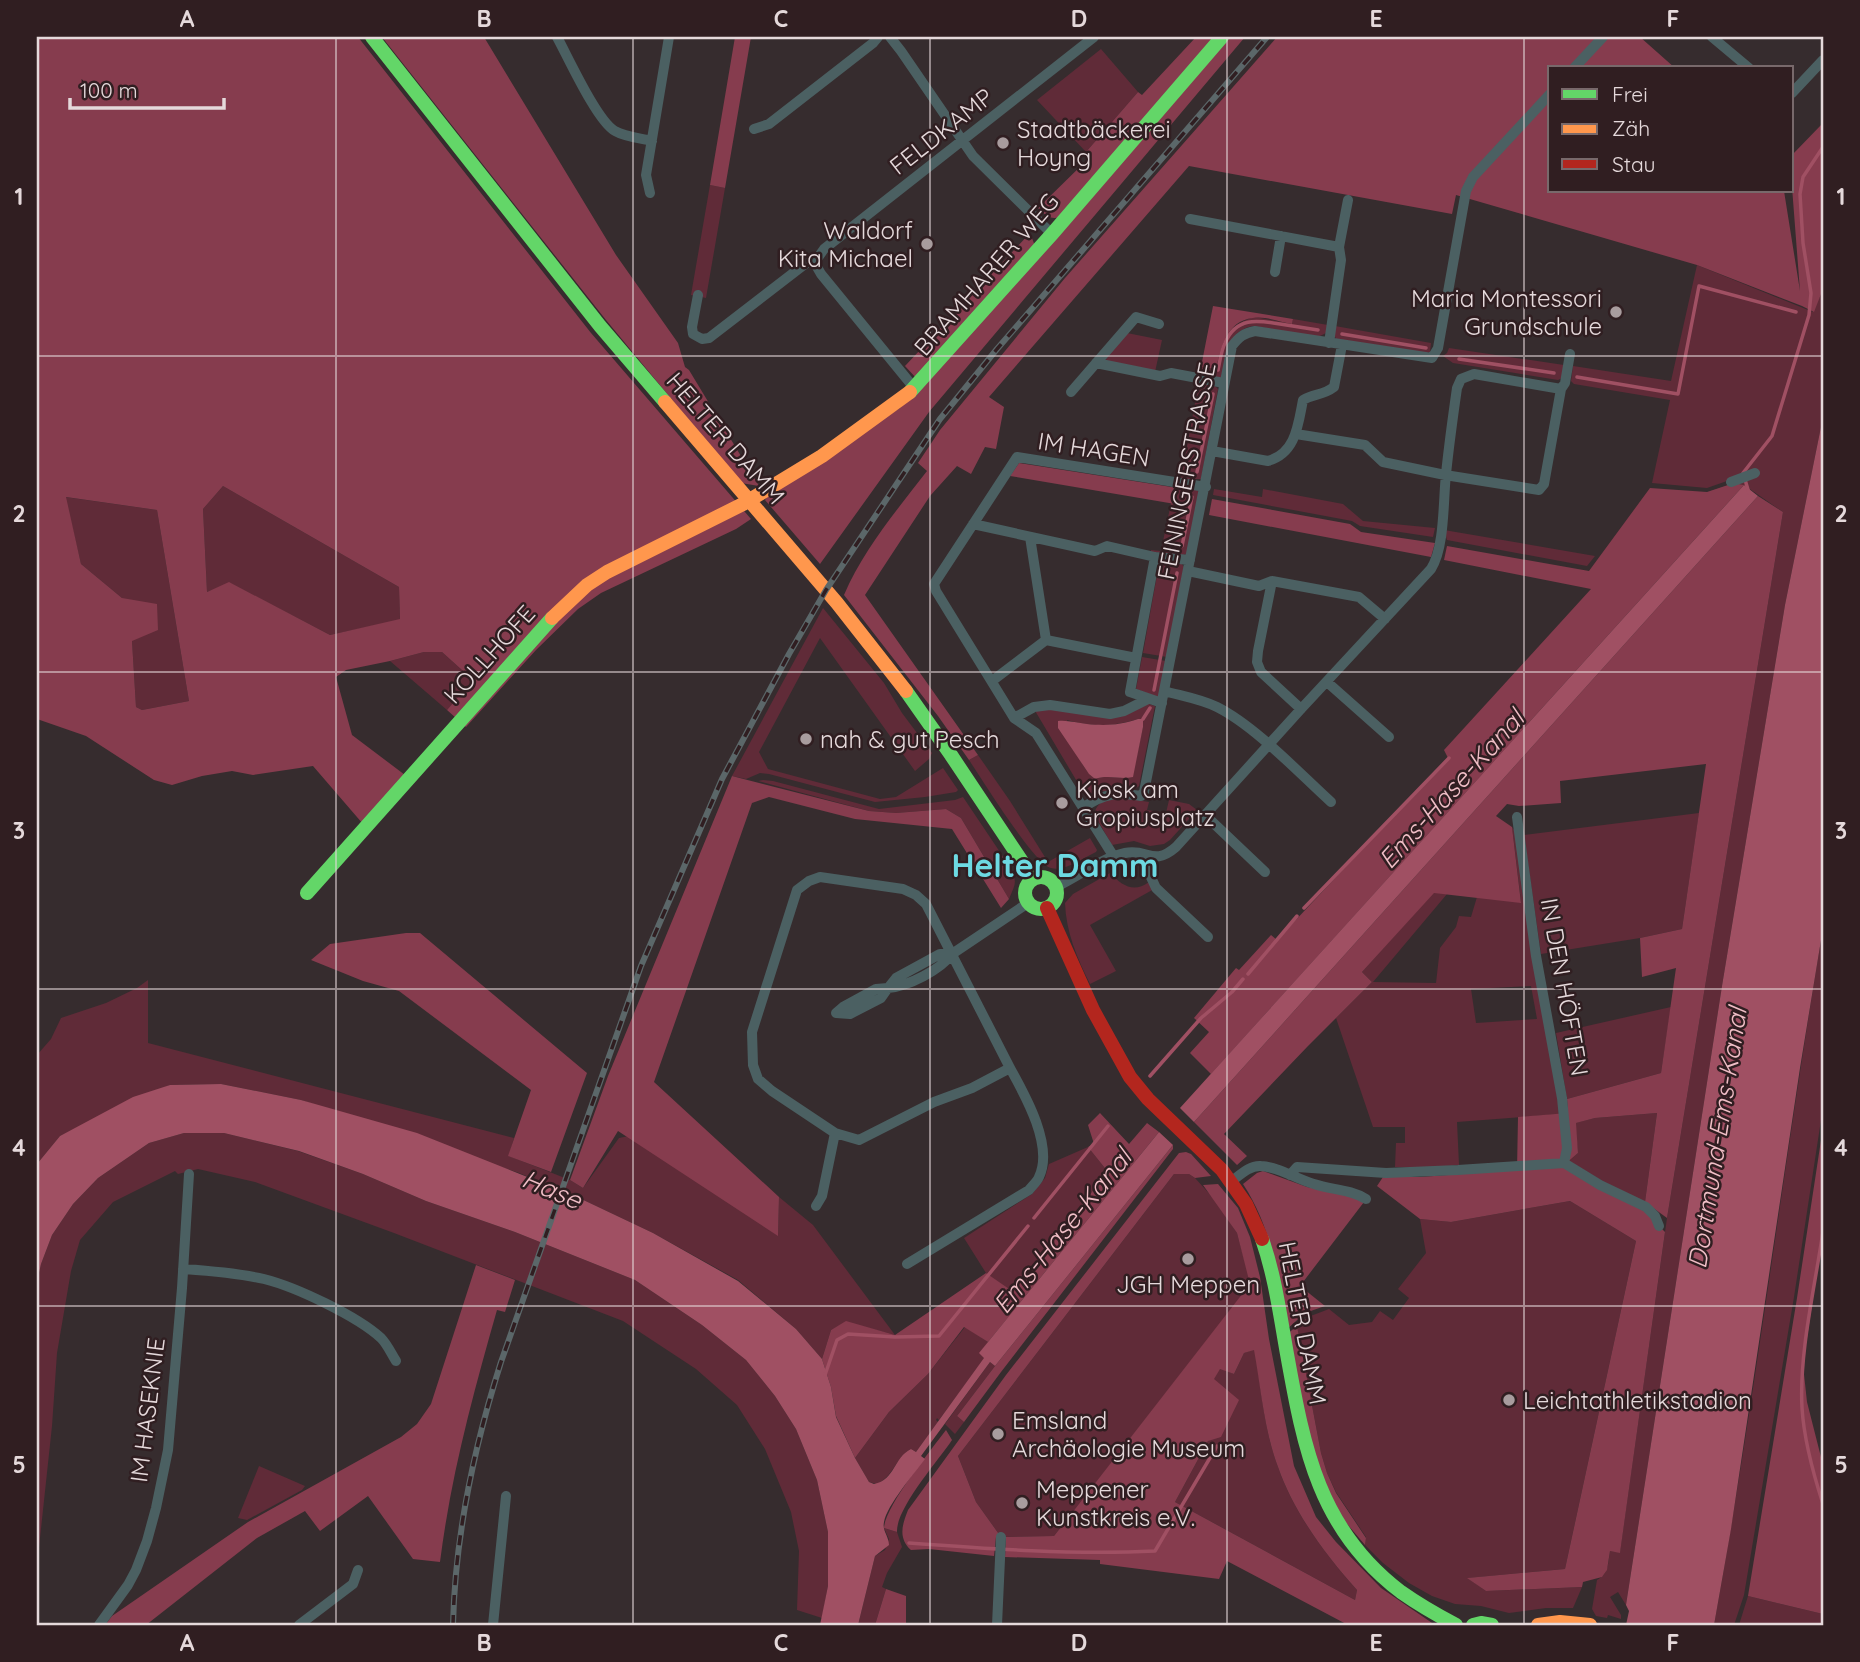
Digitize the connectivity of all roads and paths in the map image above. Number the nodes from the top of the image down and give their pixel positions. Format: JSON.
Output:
{"nodes":[{"id":1,"x":372,"y":37,"type":"edge"},
{"id":2,"x":557,"y":37,"type":"edge"},
{"id":3,"x":669,"y":37,"type":"edge"},
{"id":4,"x":878,"y":37,"type":"edge"},
{"id":5,"x":890,"y":37,"type":"edge"},
{"id":6,"x":1094,"y":37,"type":"edge"},
{"id":7,"x":1223,"y":37,"type":"edge"},
{"id":8,"x":1603,"y":37,"type":"edge"},
{"id":9,"x":1712,"y":37,"type":"edge"},
{"id":10,"x":1823,"y":60,"type":"edge"},
{"id":11,"x":1576,"y":66,"type":"edge"},
{"id":12,"x":1747,"y":66,"type":"edge"},
{"id":13,"x":1794,"y":91,"type":"edge"},
{"id":14,"x":1548,"y":96,"type":"edge"},
{"id":15,"x":754,"y":129,"type":"dead end"},
{"id":16,"x":652,"y":141,"type":"junction"},
{"id":17,"x":962,"y":141,"type":"junction"},
{"id":18,"x":650,"y":193,"type":"dead end"},
{"id":19,"x":1348,"y":200,"type":"dead end"},
{"id":20,"x":1190,"y":219,"type":"dead end"},
{"id":21,"x":1052,"y":234,"type":"junction"},
{"id":22,"x":1281,"y":236,"type":"junction"},
{"id":23,"x":1339,"y":247,"type":"junction"},
{"id":24,"x":817,"y":259,"type":"junction"},
{"id":25,"x":1275,"y":272,"type":"dead end"},
{"id":26,"x":698,"y":295,"type":"dead end"},
{"id":27,"x":1159,"y":324,"type":"dead end"},
{"id":28,"x":1329,"y":343,"type":"junction"},
{"id":29,"x":1342,"y":345,"type":"junction"},
{"id":30,"x":1570,"y":354,"type":"dead end"},
{"id":31,"x":1096,"y":363,"type":"junction"},
{"id":32,"x":1224,"y":383,"type":"junction"},
{"id":33,"x":1561,"y":388,"type":"junction"},
{"id":34,"x":915,"y":389,"type":"junction"},
{"id":35,"x":1071,"y":392,"type":"dead end"},
{"id":36,"x":1296,"y":434,"type":"junction"},
{"id":37,"x":1212,"y":451,"type":"junction"},
{"id":38,"x":1755,"y":473,"type":"dead end"},
{"id":39,"x":1445,"y":475,"type":"junction"},
{"id":40,"x":1731,"y":482,"type":"dead end"},
{"id":41,"x":1206,"y":487,"type":"junction"},
{"id":42,"x":749,"y":500,"type":"junction"},
{"id":43,"x":973,"y":524,"type":"junction"},
{"id":44,"x":1030,"y":537,"type":"junction"},
{"id":45,"x":1156,"y":556,"type":"junction"},
{"id":46,"x":1190,"y":560,"type":"junction"},
{"id":47,"x":1188,"y":571,"type":"junction"},
{"id":48,"x":1272,"y":582,"type":"junction"},
{"id":49,"x":1385,"y":619,"type":"junction"},
{"id":50,"x":1046,"y":640,"type":"junction"},
{"id":51,"x":1136,"y":658,"type":"junction"},
{"id":52,"x":992,"y":681,"type":"junction"},
{"id":53,"x":1327,"y":682,"type":"junction"},
{"id":54,"x":1164,"y":691,"type":"junction"},
{"id":55,"x":1147,"y":699,"type":"junction"},
{"id":56,"x":1162,"y":703,"type":"junction"},
{"id":57,"x":1301,"y":709,"type":"junction"},
{"id":58,"x":1014,"y":718,"type":"junction"},
{"id":59,"x":1389,"y":737,"type":"dead end"},
{"id":60,"x":1268,"y":745,"type":"junction"},
{"id":61,"x":1331,"y":802,"type":"dead end"},
{"id":62,"x":1084,"y":807,"type":"junction"},
{"id":63,"x":1206,"y":816,"type":"junction"},
{"id":64,"x":1517,"y":817,"type":"dead end"},
{"id":65,"x":1114,"y":857,"type":"junction"},
{"id":66,"x":1151,"y":857,"type":"junction"},
{"id":67,"x":1265,"y":872,"type":"dead end"},
{"id":68,"x":1033,"y":878,"type":"junction"},
{"id":69,"x":1056,"y":887,"type":"junction"},
{"id":70,"x":307,"y":893,"type":"dead end"},
{"id":71,"x":1028,"y":903,"type":"junction"},
{"id":72,"x":1047,"y":908,"type":"junction"},
{"id":73,"x":1209,"y":937,"type":"dead end"},
{"id":74,"x":953,"y":954,"type":"junction"},
{"id":75,"x":888,"y":988,"type":"dead end"},
{"id":76,"x":1010,"y":1068,"type":"junction"},
{"id":77,"x":835,"y":1133,"type":"junction"},
{"id":78,"x":1564,"y":1163,"type":"junction"},
{"id":79,"x":189,"y":1174,"type":"dead end"},
{"id":80,"x":1290,"y":1175,"type":"junction"},
{"id":81,"x":1232,"y":1181,"type":"junction"},
{"id":82,"x":1366,"y":1199,"type":"dead end"},
{"id":83,"x":816,"y":1206,"type":"dead end"},
{"id":84,"x":1659,"y":1226,"type":"dead end"},
{"id":85,"x":907,"y":1264,"type":"dead end"},
{"id":86,"x":183,"y":1269,"type":"junction"},
{"id":87,"x":396,"y":1361,"type":"dead end"},
{"id":88,"x":506,"y":1496,"type":"dead end"},
{"id":89,"x":1001,"y":1540,"type":"dead end"},
{"id":90,"x":358,"y":1570,"type":"dead end"},
{"id":91,"x":99,"y":1625,"type":"edge"},
{"id":92,"x":299,"y":1625,"type":"edge"},
{"id":93,"x":493,"y":1625,"type":"edge"},
{"id":94,"x":997,"y":1625,"type":"edge"},
{"id":95,"x":1456,"y":1625,"type":"edge"},
{"id":96,"x":1473,"y":1625,"type":"edge"},
{"id":97,"x":1492,"y":1625,"type":"edge"},
{"id":98,"x":1538,"y":1625,"type":"edge"},
{"id":99,"x":1590,"y":1625,"type":"edge"}],
"edges":[{"from":1,"to":42,"type":"street","name":"HELTER DAMM"},
{"from":2,"to":16,"type":"street"},
{"from":3,"to":16,"type":"street"},
{"from":4,"to":15,"type":"street"},
{"from":5,"to":17,"type":"street"},
{"from":6,"to":17,"type":"street","name":"FELDKAMP"},
{"from":7,"to":21,"type":"street","name":"BRAMHARER WEG"},
{"from":8,"to":11,"type":"street"},
{"from":9,"to":12,"type":"street"},
{"from":10,"to":13,"type":"street"},
{"from":14,"to":29,"type":"street","name":"FEININGERSTRASSE"},
{"from":16,"to":18,"type":"street"},
{"from":17,"to":21,"type":"street"},
{"from":17,"to":24,"type":"street","name":"FELDKAMP"},
{"from":19,"to":23,"type":"street"},
{"from":20,"to":22,"type":"street"},
{"from":21,"to":34,"type":"street","name":"BRAMHARER WEG"},
{"from":22,"to":23,"type":"street"},
{"from":22,"to":25,"type":"street"},
{"from":23,"to":28,"type":"street"},
{"from":24,"to":26,"type":"street","name":"FELDKAMP"},
{"from":24,"to":34,"type":"street"},
{"from":27,"to":31,"type":"street"},
{"from":28,"to":29,"type":"street","name":"FEININGERSTRASSE"},
{"from":28,"to":32,"type":"street","name":"FEININGERSTRASSE"},
{"from":29,"to":36,"type":"street"},
{"from":30,"to":33,"type":"street"},
{"from":31,"to":32,"type":"street"},
{"from":31,"to":35,"type":"street"},
{"from":32,"to":37,"type":"street","name":"FEININGERSTRASSE"},
{"from":33,"to":39,"type":"street"},
{"from":33,"to":39,"type":"street"},
{"from":34,"to":42,"type":"street","name":"BRAMHARER WEG"},
{"from":36,"to":37,"type":"street"},
{"from":36,"to":39,"type":"street"},
{"from":37,"to":41,"type":"street","name":"FEININGERSTRASSE"},
{"from":38,"to":40,"type":"street"},
{"from":39,"to":49,"type":"street"},
{"from":41,"to":43,"type":"street","name":"IM HAGEN"},
{"from":41,"to":46,"type":"street","name":"FEININGERSTRASSE"},
{"from":42,"to":68,"type":"street","name":"HELTER DAMM"},
{"from":42,"to":70,"type":"street","name":"KOLLHOFE"},
{"from":43,"to":44,"type":"street"},
{"from":43,"to":52,"type":"street"},
{"from":44,"to":45,"type":"street"},
{"from":44,"to":50,"type":"street"},
{"from":45,"to":46,"type":"street"},
{"from":45,"to":51,"type":"street"},
{"from":46,"to":47,"type":"street","name":"FEININGERSTRASSE"},
{"from":47,"to":48,"type":"street"},
{"from":47,"to":54,"type":"street","name":"FEININGERSTRASSE"},
{"from":48,"to":49,"type":"street"},
{"from":48,"to":57,"type":"street"},
{"from":49,"to":53,"type":"street"},
{"from":50,"to":51,"type":"street"},
{"from":50,"to":52,"type":"street"},
{"from":51,"to":55,"type":"street"},
{"from":52,"to":58,"type":"street"},
{"from":53,"to":57,"type":"street"},
{"from":53,"to":59,"type":"street"},
{"from":54,"to":56,"type":"street","name":"FEININGERSTRASSE"},
{"from":54,"to":60,"type":"street"},
{"from":55,"to":56,"type":"street"},
{"from":55,"to":58,"type":"street"},
{"from":56,"to":62,"type":"street","name":"FEININGERSTRASSE"},
{"from":57,"to":60,"type":"street"},
{"from":58,"to":62,"type":"street"},
{"from":60,"to":61,"type":"street"},
{"from":60,"to":63,"type":"street"},
{"from":62,"to":65,"type":"street"},
{"from":63,"to":66,"type":"street"},
{"from":63,"to":67,"type":"street"},
{"from":64,"to":78,"type":"street","name":"IN DEN HÖFTEN"},
{"from":65,"to":66,"type":"street"},
{"from":65,"to":69,"type":"street"},
{"from":66,"to":73,"type":"street"},
{"from":68,"to":69,"type":"street"},
{"from":68,"to":71,"type":"street"},
{"from":69,"to":72,"type":"street"},
{"from":71,"to":72,"type":"street"},
{"from":71,"to":74,"type":"street"},
{"from":72,"to":81,"type":"street","name":"HELTER DAMM"},
{"from":74,"to":75,"type":"street"},
{"from":74,"to":76,"type":"street"},
{"from":74,"to":77,"type":"street"},
{"from":76,"to":77,"type":"street"},
{"from":76,"to":85,"type":"street"},
{"from":77,"to":83,"type":"street"},
{"from":78,"to":80,"type":"street"},
{"from":78,"to":84,"type":"street"},
{"from":79,"to":86,"type":"street","name":"IM HASEKNIE"},
{"from":80,"to":81,"type":"street"},
{"from":80,"to":82,"type":"street"},
{"from":81,"to":95,"type":"street","name":"HELTER DAMM"},
{"from":86,"to":87,"type":"street"},
{"from":86,"to":91,"type":"street","name":"IM HASEKNIE"},
{"from":88,"to":93,"type":"street"},
{"from":89,"to":94,"type":"street"},
{"from":90,"to":92,"type":"street"},
{"from":96,"to":97,"type":"street"},
{"from":98,"to":99,"type":"street"}]}
